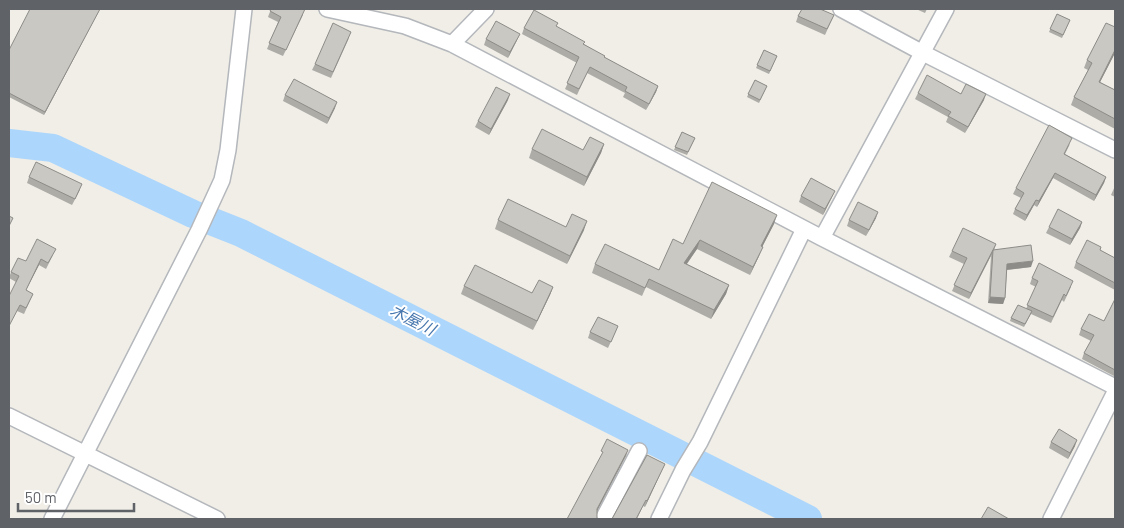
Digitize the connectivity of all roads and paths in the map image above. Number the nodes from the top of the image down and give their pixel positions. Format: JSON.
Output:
{"nodes":[{"id":1,"x":244,"y":9,"type":"edge"},
{"id":2,"x":327,"y":9,"type":"edge"},
{"id":3,"x":486,"y":9,"type":"edge"},
{"id":4,"x":841,"y":9,"type":"edge"},
{"id":5,"x":946,"y":9,"type":"edge"},
{"id":6,"x":452,"y":44,"type":"junction"},
{"id":7,"x":923,"y":53,"type":"junction"},
{"id":8,"x":1115,"y":150,"type":"edge"},
{"id":9,"x":804,"y":229,"type":"junction"},
{"id":10,"x":822,"y":238,"type":"junction"},
{"id":11,"x":1115,"y":387,"type":"edge"},
{"id":12,"x":1115,"y":392,"type":"edge"},
{"id":13,"x":9,"y":416,"type":"edge"},
{"id":14,"x":638,"y":451,"type":"dead end"},
{"id":15,"x":84,"y":454,"type":"junction"},
{"id":16,"x":52,"y":519,"type":"edge"},
{"id":17,"x":217,"y":519,"type":"edge"},
{"id":18,"x":604,"y":519,"type":"edge"},
{"id":19,"x":659,"y":519,"type":"edge"},
{"id":20,"x":1052,"y":519,"type":"edge"}],
"edges":[{"from":1,"to":15,"type":"street"},
{"from":2,"to":6,"type":"street"},
{"from":3,"to":6,"type":"street"},
{"from":4,"to":7,"type":"street"},
{"from":5,"to":7,"type":"street"},
{"from":6,"to":9,"type":"street"},
{"from":7,"to":8,"type":"street"},
{"from":7,"to":10,"type":"street"},
{"from":9,"to":10,"type":"street"},
{"from":9,"to":19,"type":"street"},
{"from":10,"to":11,"type":"street"},
{"from":12,"to":20,"type":"street"},
{"from":13,"to":15,"type":"street"},
{"from":14,"to":18,"type":"street"},
{"from":15,"to":16,"type":"street"},
{"from":15,"to":17,"type":"street"}]}
